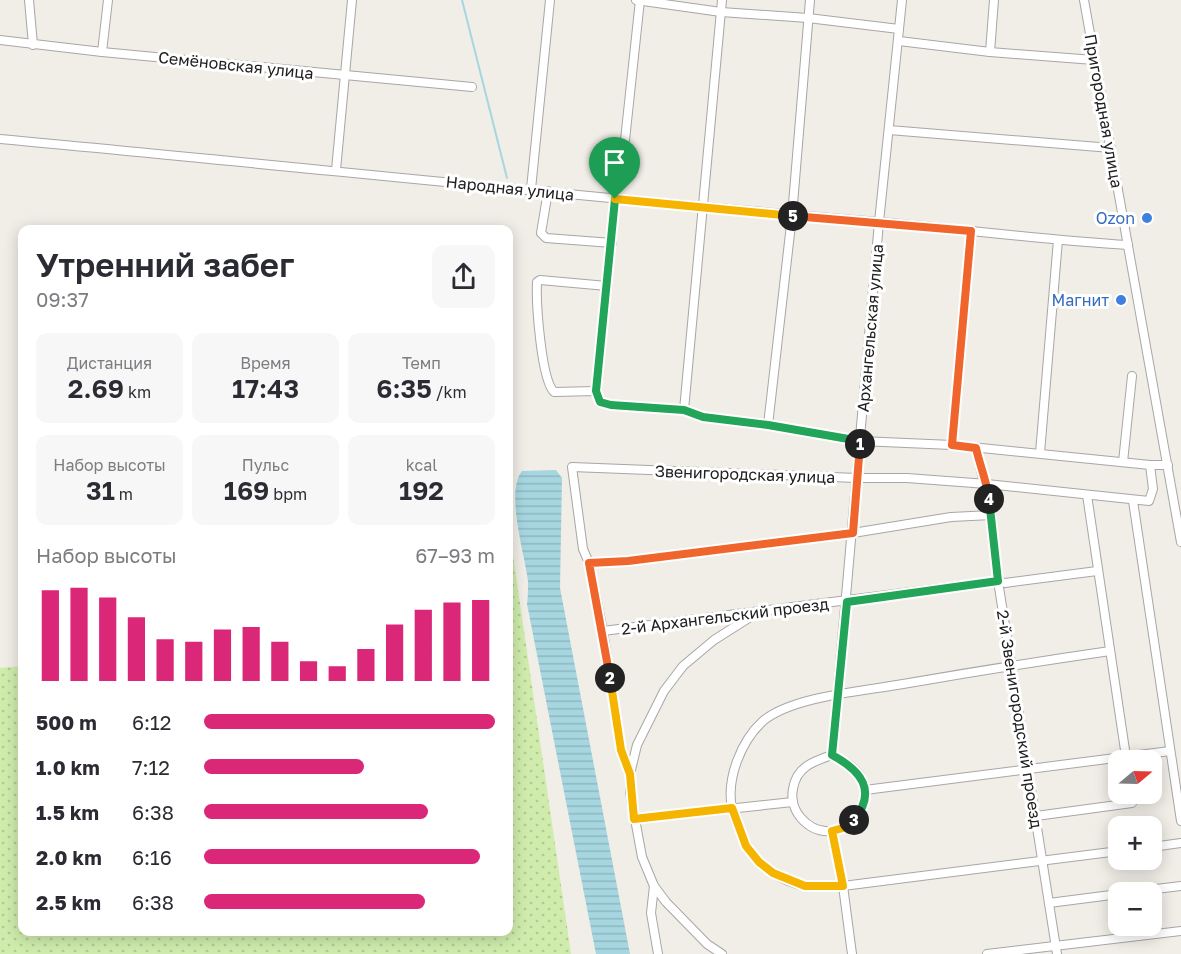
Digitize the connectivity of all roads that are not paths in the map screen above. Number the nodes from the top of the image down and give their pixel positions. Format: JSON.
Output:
{"nodes":[{"id":1,"x":29,"y":0,"type":"edge"},
{"id":2,"x":108,"y":0,"type":"edge"},
{"id":3,"x":352,"y":0,"type":"edge"},
{"id":4,"x":550,"y":0,"type":"edge"},
{"id":5,"x":638,"y":0,"type":"edge"},
{"id":6,"x":722,"y":0,"type":"edge"},
{"id":7,"x":810,"y":0,"type":"edge"},
{"id":8,"x":902,"y":0,"type":"edge"},
{"id":9,"x":994,"y":0,"type":"edge"},
{"id":10,"x":1084,"y":0,"type":"edge"},
{"id":11,"x":721,"y":12,"type":"junction"},
{"id":12,"x":808,"y":18,"type":"junction"},
{"id":13,"x":899,"y":29,"type":"junction"},
{"id":14,"x":0,"y":40,"type":"edge"},
{"id":15,"x":899,"y":41,"type":"junction"},
{"id":16,"x":33,"y":45,"type":"junction"},
{"id":17,"x":102,"y":52,"type":"junction"},
{"id":18,"x":990,"y":52,"type":"junction"},
{"id":19,"x":1094,"y":60,"type":"junction"},
{"id":20,"x":345,"y":76,"type":"junction"},
{"id":21,"x":472,"y":87,"type":"dead end"},
{"id":22,"x":889,"y":130,"type":"junction"},
{"id":23,"x":0,"y":139,"type":"edge"},
{"id":24,"x":625,"y":140,"type":"dead end"},
{"id":25,"x":1111,"y":148,"type":"junction"},
{"id":26,"x":336,"y":170,"type":"junction"},
{"id":27,"x":531,"y":189,"type":"junction"},
{"id":28,"x":548,"y":191,"type":"junction"},
{"id":29,"x":615,"y":199,"type":"junction"},
{"id":30,"x":702,"y":207,"type":"junction"},
{"id":31,"x":792,"y":216,"type":"junction"},
{"id":32,"x":879,"y":222,"type":"junction"},
{"id":33,"x":971,"y":231,"type":"junction"},
{"id":34,"x":1058,"y":240,"type":"junction"},
{"id":35,"x":612,"y":243,"type":"junction"},
{"id":36,"x":1128,"y":245,"type":"junction"},
{"id":37,"x":607,"y":286,"type":"junction"},
{"id":38,"x":1132,"y":376,"type":"dead end"},
{"id":39,"x":596,"y":391,"type":"junction"},
{"id":40,"x":684,"y":410,"type":"junction"},
{"id":41,"x":768,"y":425,"type":"junction"},
{"id":42,"x":860,"y":441,"type":"junction"},
{"id":43,"x":952,"y":445,"type":"junction"},
{"id":44,"x":976,"y":448,"type":"junction"},
{"id":45,"x":1040,"y":453,"type":"junction"},
{"id":46,"x":1123,"y":462,"type":"junction"},
{"id":47,"x":1150,"y":465,"type":"junction"},
{"id":48,"x":1168,"y":465,"type":"junction"},
{"id":49,"x":857,"y":478,"type":"junction"},
{"id":50,"x":987,"y":484,"type":"junction"},
{"id":51,"x":1087,"y":495,"type":"junction"},
{"id":52,"x":1133,"y":501,"type":"junction"},
{"id":53,"x":992,"y":515,"type":"junction"},
{"id":54,"x":1180,"y":527,"type":"edge"},
{"id":55,"x":853,"y":533,"type":"junction"},
{"id":56,"x":1181,"y":542,"type":"edge"},
{"id":57,"x":589,"y":563,"type":"junction"},
{"id":58,"x":1097,"y":571,"type":"junction"},
{"id":59,"x":998,"y":581,"type":"junction"},
{"id":60,"x":847,"y":602,"type":"junction"},
{"id":61,"x":758,"y":612,"type":"junction"},
{"id":62,"x":603,"y":631,"type":"junction"},
{"id":63,"x":1110,"y":651,"type":"junction"},
{"id":64,"x":1012,"y":666,"type":"junction"},
{"id":65,"x":838,"y":695,"type":"junction"},
{"id":66,"x":1125,"y":750,"type":"edge"},
{"id":67,"x":1170,"y":751,"type":"junction"},
{"id":68,"x":1162,"y":752,"type":"edge"},
{"id":69,"x":832,"y":755,"type":"junction"},
{"id":70,"x":1108,"y":761,"type":"edge"},
{"id":71,"x":1028,"y":770,"type":"junction"},
{"id":72,"x":630,"y":774,"type":"junction"},
{"id":73,"x":865,"y":790,"type":"junction"},
{"id":74,"x":793,"y":801,"type":"junction"},
{"id":75,"x":1125,"y":804,"type":"edge"},
{"id":76,"x":732,"y":808,"type":"junction"},
{"id":77,"x":1036,"y":816,"type":"junction"},
{"id":78,"x":634,"y":819,"type":"junction"},
{"id":79,"x":1181,"y":821,"type":"edge"},
{"id":80,"x":832,"y":831,"type":"junction"},
{"id":81,"x":1181,"y":843,"type":"edge"},
{"id":82,"x":1162,"y":846,"type":"edge"},
{"id":83,"x":1108,"y":852,"type":"edge"},
{"id":84,"x":1043,"y":860,"type":"junction"},
{"id":85,"x":654,"y":886,"type":"junction"},
{"id":86,"x":843,"y":886,"type":"junction"},
{"id":87,"x":1181,"y":886,"type":"edge"},
{"id":88,"x":1162,"y":888,"type":"edge"},
{"id":89,"x":1108,"y":895,"type":"edge"},
{"id":90,"x":1049,"y":903,"type":"junction"},
{"id":91,"x":1181,"y":931,"type":"edge"},
{"id":92,"x":1056,"y":950,"type":"edge"},
{"id":93,"x":658,"y":954,"type":"edge"},
{"id":94,"x":722,"y":954,"type":"edge"},
{"id":95,"x":852,"y":954,"type":"edge"},
{"id":96,"x":987,"y":954,"type":"edge"}],
"edges":[{"from":1,"to":16,"type":"street"},
{"from":2,"to":17,"type":"street"},
{"from":3,"to":20,"type":"street"},
{"from":4,"to":27,"type":"street"},
{"from":5,"to":11,"type":"street"},
{"from":5,"to":24,"type":"street"},
{"from":6,"to":11,"type":"street"},
{"from":7,"to":12,"type":"street"},
{"from":8,"to":13,"type":"street","name":"Архангельская улица"},
{"from":9,"to":18,"type":"street"},
{"from":10,"to":19,"type":"street","name":"Пригородная улица"},
{"from":11,"to":12,"type":"street"},
{"from":11,"to":30,"type":"street"},
{"from":12,"to":13,"type":"street"},
{"from":12,"to":31,"type":"street"},
{"from":13,"to":15,"type":"street","name":"Архангельская улица"},
{"from":14,"to":16,"type":"street","name":"Семёновская улица"},
{"from":15,"to":18,"type":"street"},
{"from":15,"to":22,"type":"street","name":"Архангельская улица"},
{"from":16,"to":17,"type":"street","name":"Семёновская улица"},
{"from":17,"to":20,"type":"street","name":"Семёновская улица"},
{"from":18,"to":19,"type":"street"},
{"from":19,"to":25,"type":"street","name":"Пригородная улица"},
{"from":20,"to":21,"type":"street","name":"Семёновская улица"},
{"from":20,"to":26,"type":"street"},
{"from":22,"to":25,"type":"street"},
{"from":22,"to":32,"type":"street","name":"Архангельская улица"},
{"from":23,"to":26,"type":"street","name":"Народная улица"},
{"from":25,"to":36,"type":"street","name":"Пригородная улица"},
{"from":26,"to":27,"type":"street","name":"Народная улица"},
{"from":27,"to":28,"type":"street","name":"Народная улица"},
{"from":28,"to":29,"type":"street","name":"Народная улица"},
{"from":28,"to":35,"type":"street"},
{"from":29,"to":30,"type":"street","name":"Народная улица"},
{"from":29,"to":35,"type":"street"},
{"from":30,"to":31,"type":"street","name":"Народная улица"},
{"from":30,"to":40,"type":"street"},
{"from":31,"to":32,"type":"street","name":"Народная улица"},
{"from":31,"to":41,"type":"street"},
{"from":32,"to":33,"type":"street","name":"Народная улица"},
{"from":32,"to":42,"type":"street","name":"Архангельская улица"},
{"from":33,"to":34,"type":"street","name":"Народная улица"},
{"from":33,"to":43,"type":"street"},
{"from":34,"to":36,"type":"street","name":"Народная улица"},
{"from":34,"to":45,"type":"street"},
{"from":35,"to":37,"type":"street"},
{"from":36,"to":48,"type":"street","name":"Пригородная улица"},
{"from":37,"to":39,"type":"street"},
{"from":37,"to":39,"type":"street"},
{"from":38,"to":46,"type":"street"},
{"from":39,"to":40,"type":"street"},
{"from":40,"to":41,"type":"street"},
{"from":41,"to":42,"type":"street"},
{"from":42,"to":43,"type":"street"},
{"from":42,"to":49,"type":"street","name":"Архангельская улица"},
{"from":43,"to":44,"type":"street"},
{"from":44,"to":45,"type":"street"},
{"from":44,"to":50,"type":"street","name":"2-й Звенигородский проезд"},
{"from":45,"to":46,"type":"street"},
{"from":46,"to":47,"type":"street"},
{"from":47,"to":48,"type":"street"},
{"from":47,"to":52,"type":"street"},
{"from":48,"to":54,"type":"street","name":"Пригородная улица"},
{"from":49,"to":50,"type":"street","name":"Звенигородская улица"},
{"from":49,"to":55,"type":"street"},
{"from":49,"to":57,"type":"street","name":"Звенигородская улица"},
{"from":50,"to":51,"type":"street","name":"Звенигородская улица"},
{"from":50,"to":53,"type":"street","name":"2-й Звенигородский проезд"},
{"from":51,"to":52,"type":"street","name":"Звенигородская улица"},
{"from":51,"to":58,"type":"street"},
{"from":52,"to":67,"type":"street"},
{"from":53,"to":55,"type":"street"},
{"from":53,"to":59,"type":"street","name":"2-й Звенигородский проезд"},
{"from":54,"to":56,"type":"street","name":"Пригородная улица"},
{"from":55,"to":57,"type":"street"},
{"from":55,"to":60,"type":"street"},
{"from":57,"to":62,"type":"street"},
{"from":58,"to":59,"type":"street","name":"2-й Архангельский проезд"},
{"from":58,"to":63,"type":"street"},
{"from":59,"to":60,"type":"street","name":"2-й Архангельский проезд"},
{"from":59,"to":64,"type":"street","name":"2-й Звенигородский проезд"},
{"from":60,"to":61,"type":"street","name":"2-й Архангельский проезд"},
{"from":60,"to":65,"type":"street"},
{"from":61,"to":62,"type":"street","name":"2-й Архангельский проезд"},
{"from":61,"to":72,"type":"street"},
{"from":62,"to":72,"type":"street"},
{"from":63,"to":64,"type":"street"},
{"from":63,"to":66,"type":"street"},
{"from":64,"to":65,"type":"street"},
{"from":64,"to":71,"type":"street","name":"2-й Звенигородский проезд"},
{"from":65,"to":69,"type":"street"},
{"from":65,"to":76,"type":"street"},
{"from":67,"to":68,"type":"street"},
{"from":67,"to":79,"type":"street"},
{"from":69,"to":73,"type":"street"},
{"from":69,"to":74,"type":"street"},
{"from":70,"to":71,"type":"street"},
{"from":71,"to":73,"type":"street"},
{"from":71,"to":77,"type":"street","name":"2-й Звенигородский проезд"},
{"from":72,"to":78,"type":"street"},
{"from":73,"to":80,"type":"street"},
{"from":74,"to":76,"type":"street"},
{"from":74,"to":80,"type":"street"},
{"from":75,"to":77,"type":"street"},
{"from":76,"to":78,"type":"street"},
{"from":76,"to":86,"type":"street"},
{"from":77,"to":84,"type":"street","name":"2-й Звенигородский проезд"},
{"from":78,"to":85,"type":"street"},
{"from":80,"to":86,"type":"street"},
{"from":81,"to":82,"type":"street"},
{"from":83,"to":84,"type":"street"},
{"from":84,"to":86,"type":"street"},
{"from":84,"to":90,"type":"street","name":"2-й Звенигородский проезд"},
{"from":85,"to":93,"type":"street"},
{"from":85,"to":94,"type":"street"},
{"from":86,"to":95,"type":"street"},
{"from":87,"to":88,"type":"street"},
{"from":89,"to":90,"type":"street"},
{"from":90,"to":92,"type":"street","name":"2-й Звенигородский проезд"},
{"from":91,"to":92,"type":"street"},
{"from":92,"to":96,"type":"street"}]}
